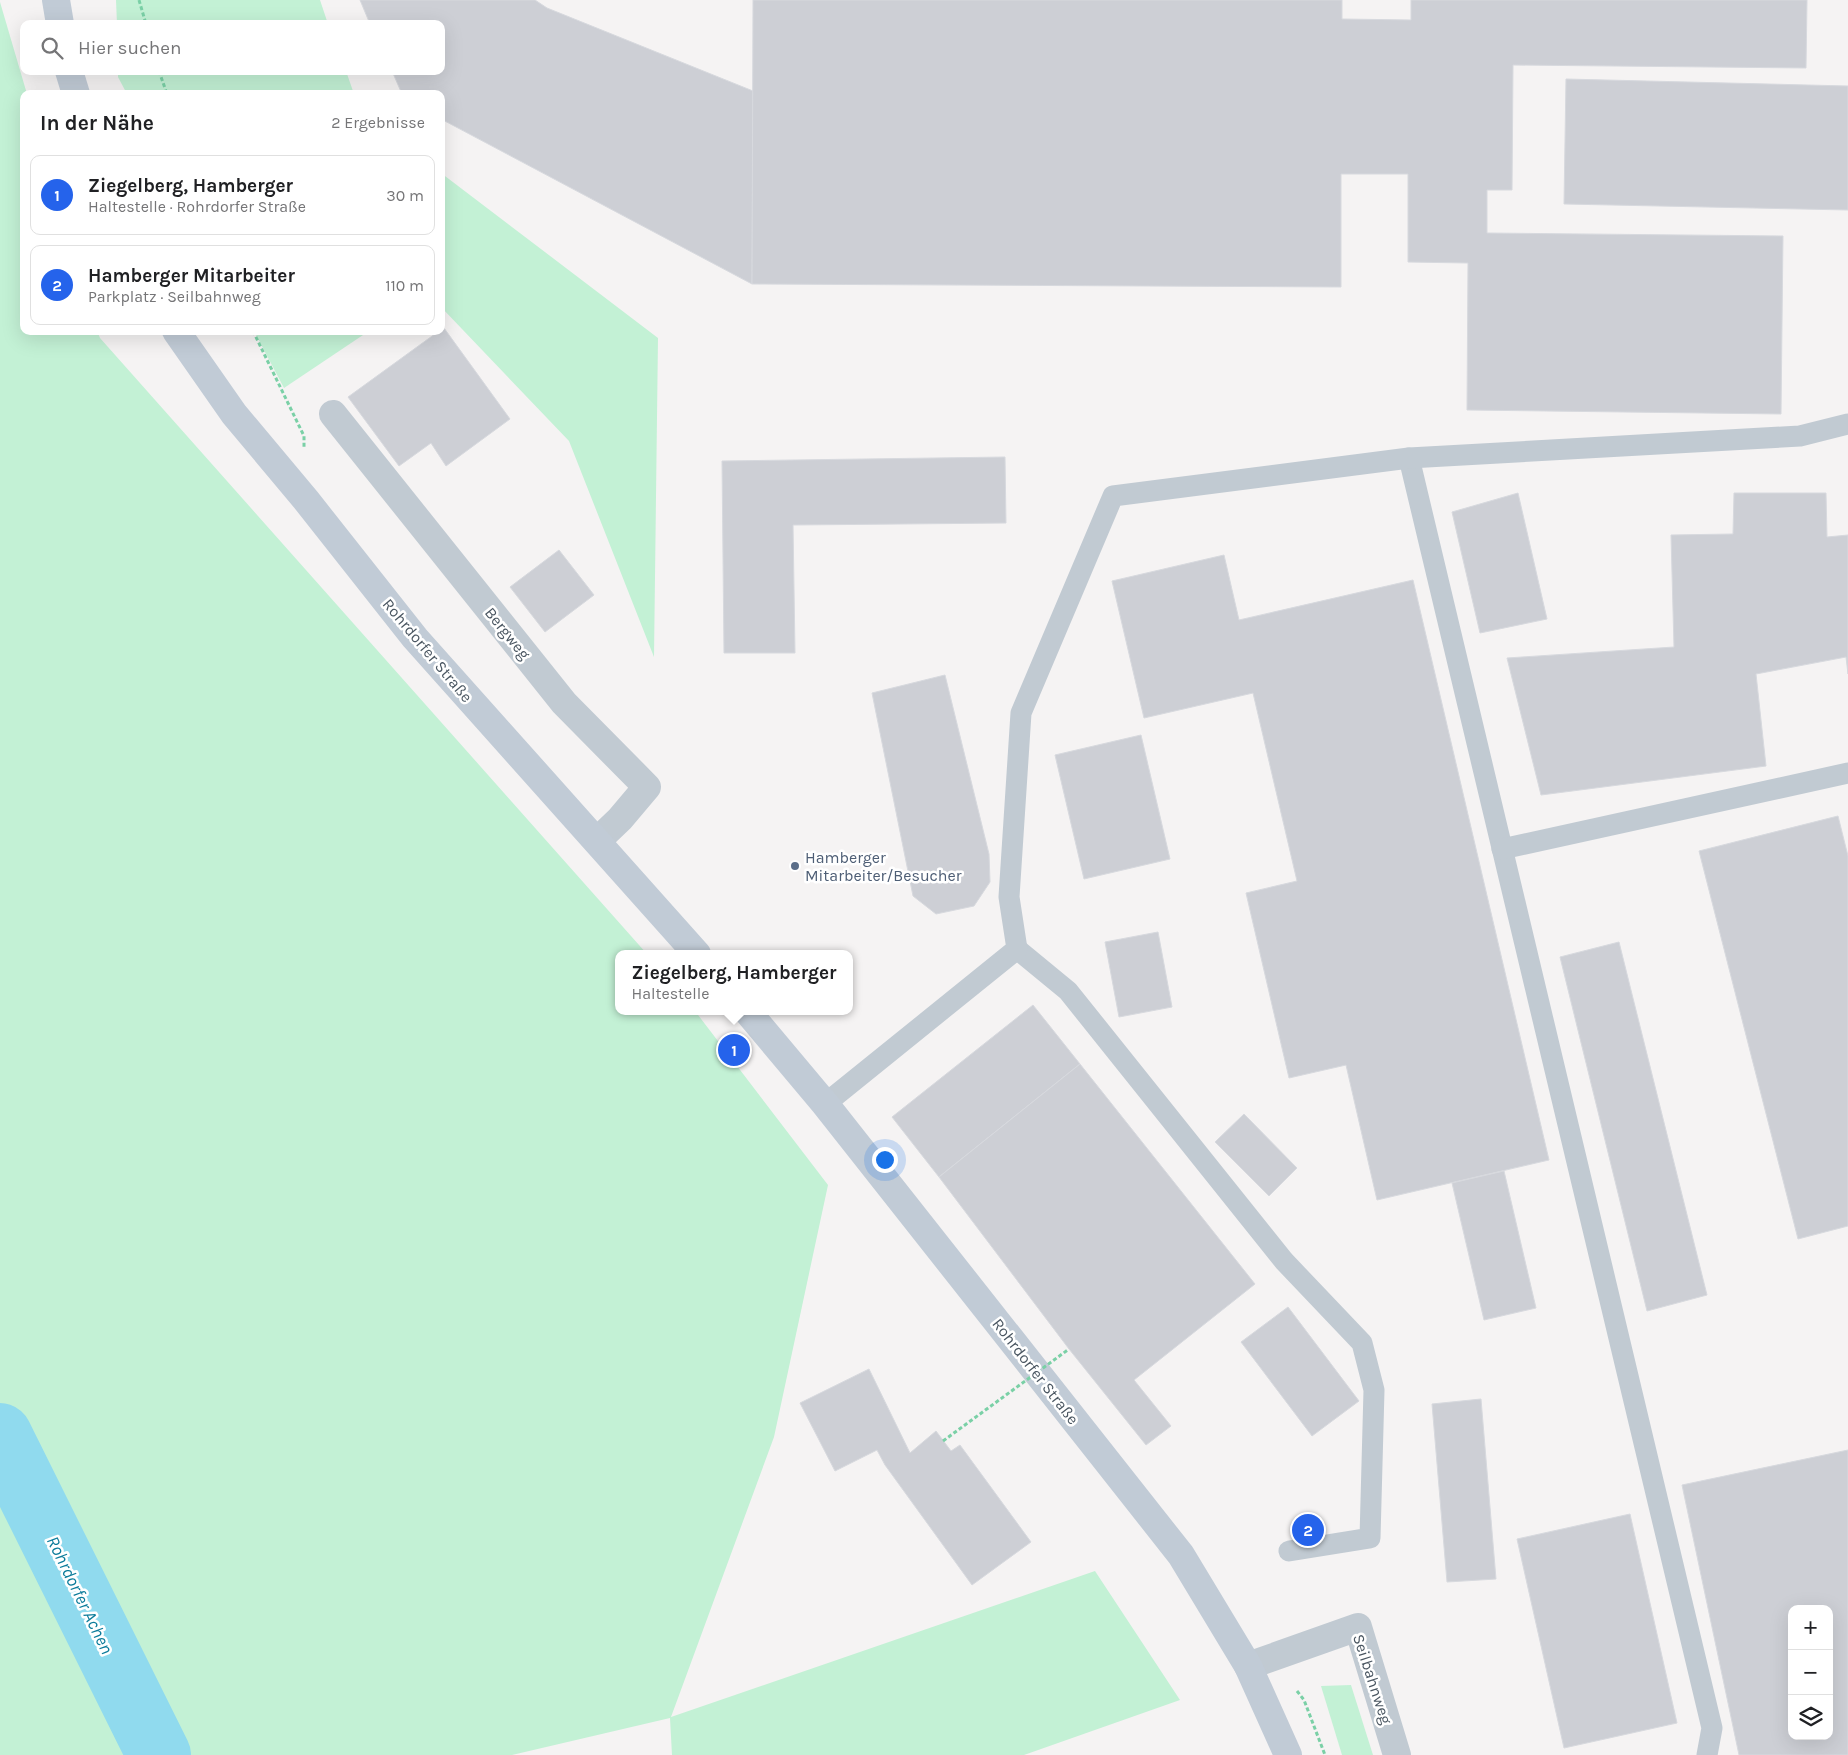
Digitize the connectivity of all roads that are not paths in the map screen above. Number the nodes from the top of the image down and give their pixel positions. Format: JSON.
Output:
{"nodes":[{"id":1,"x":56,"y":0,"type":"edge"},
{"id":2,"x":59,"y":20,"type":"edge"},
{"id":3,"x":70,"y":75,"type":"edge"},
{"id":4,"x":75,"y":90,"type":"edge"},
{"id":5,"x":179,"y":335,"type":"edge"},
{"id":6,"x":333,"y":414,"type":"dead end"},
{"id":7,"x":1848,"y":424,"type":"edge"},
{"id":8,"x":1409,"y":458,"type":"junction"},
{"id":9,"x":1848,"y":774,"type":"edge"},
{"id":10,"x":597,"y":841,"type":"junction"},
{"id":11,"x":1502,"y":849,"type":"junction"},
{"id":12,"x":1016,"y":949,"type":"junction"},
{"id":13,"x":693,"y":950,"type":"edge"},
{"id":14,"x":750,"y":1015,"type":"edge"},
{"id":15,"x":825,"y":1104,"type":"junction"},
{"id":16,"x":1289,"y":1551,"type":"dead end"},
{"id":17,"x":1248,"y":1666,"type":"junction"},
{"id":18,"x":1288,"y":1755,"type":"edge"},
{"id":19,"x":1397,"y":1755,"type":"edge"},
{"id":20,"x":1707,"y":1755,"type":"edge"}],
"edges":[{"from":1,"to":2,"type":"main road"},
{"from":3,"to":4,"type":"main road"},
{"from":5,"to":10,"type":"main road","name":"Rohrdorfer Straße"},
{"from":6,"to":10,"type":"street","name":"Bergweg"},
{"from":7,"to":8,"type":"lane"},
{"from":8,"to":11,"type":"lane"},
{"from":8,"to":12,"type":"lane"},
{"from":9,"to":11,"type":"lane"},
{"from":10,"to":13,"type":"main road","name":"Rohrdorfer Straße"},
{"from":11,"to":20,"type":"lane"},
{"from":12,"to":15,"type":"lane"},
{"from":12,"to":16,"type":"lane"},
{"from":14,"to":15,"type":"main road","name":"Rohrdorfer Straße"},
{"from":15,"to":17,"type":"main road","name":"Rohrdorfer Straße"},
{"from":17,"to":18,"type":"main road","name":"Rohrdorfer Straße"},
{"from":17,"to":19,"type":"street","name":"Seilbahnweg"}]}
